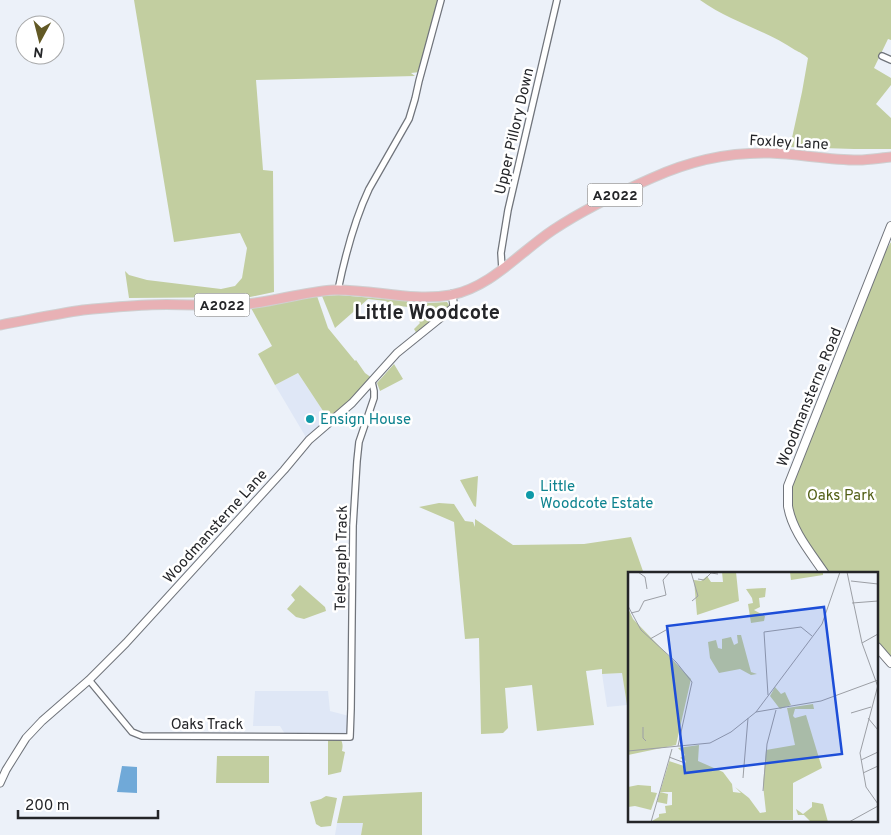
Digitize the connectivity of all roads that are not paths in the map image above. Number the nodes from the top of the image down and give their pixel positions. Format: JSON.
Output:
{"nodes":[{"id":1,"x":441,"y":0,"type":"edge"},
{"id":2,"x":557,"y":0,"type":"edge"},
{"id":3,"x":882,"y":56,"type":"dead end"},
{"id":4,"x":891,"y":60,"type":"edge"},
{"id":5,"x":891,"y":157,"type":"edge"},
{"id":6,"x":891,"y":226,"type":"edge"},
{"id":7,"x":502,"y":269,"type":"junction"},
{"id":8,"x":338,"y":290,"type":"junction"},
{"id":9,"x":452,"y":294,"type":"junction"},
{"id":10,"x":0,"y":325,"type":"edge"},
{"id":11,"x":372,"y":382,"type":"junction"},
{"id":12,"x":824,"y":572,"type":"edge"},
{"id":13,"x":878,"y":648,"type":"edge"},
{"id":14,"x":891,"y":663,"type":"edge"},
{"id":15,"x":89,"y":680,"type":"junction"},
{"id":16,"x":350,"y":737,"type":"joint"},
{"id":17,"x":0,"y":782,"type":"edge"}],
"edges":[{"from":1,"to":8,"type":"street"},
{"from":2,"to":7,"type":"street","name":"Upper Pillory Down"},
{"from":3,"to":4,"type":"street"},
{"from":5,"to":7,"type":"main road","name":"Foxley Lane","number":"A2022"},
{"from":6,"to":12,"type":"main road","name":"Woodmansterne Road"},
{"from":7,"to":9,"type":"main road","name":"Foxley Lane","number":"A2022"},
{"from":8,"to":9,"type":"main road","number":"A2022"},
{"from":8,"to":10,"type":"main road","number":"A2022"},
{"from":9,"to":11,"type":"street","name":"Woodmansterne Lane"},
{"from":11,"to":15,"type":"street","name":"Woodmansterne Lane"},
{"from":11,"to":16,"type":"street","name":"Telegraph Track"},
{"from":13,"to":14,"type":"main road"},
{"from":15,"to":16,"type":"street","name":"Oaks Track"},
{"from":15,"to":17,"type":"street","name":"Woodmansterne Lane"}]}
